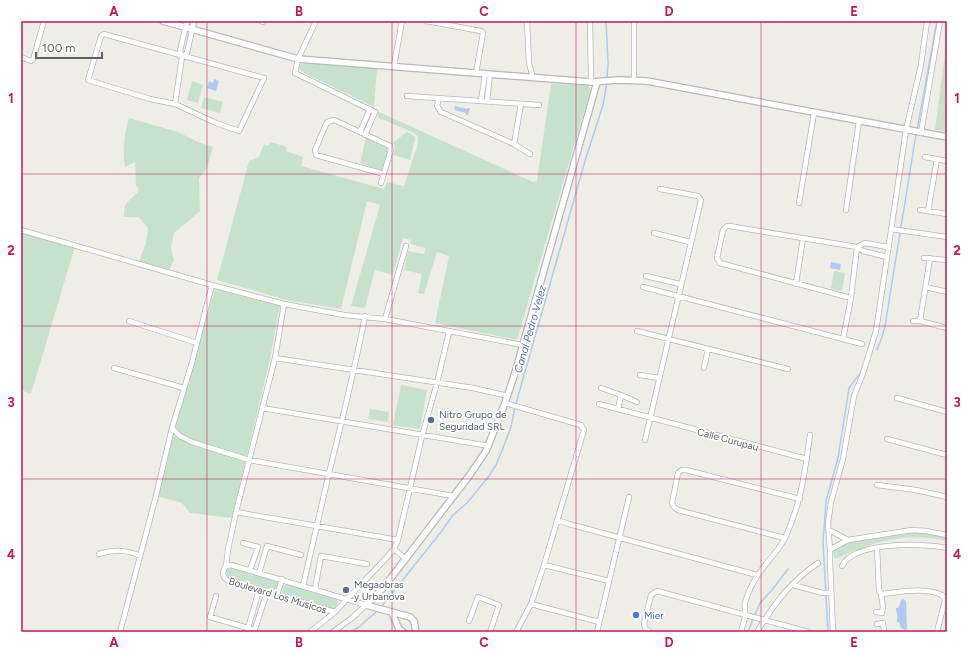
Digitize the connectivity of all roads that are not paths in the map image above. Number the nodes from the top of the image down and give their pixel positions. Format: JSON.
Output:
{"nodes":[{"id":1,"x":44,"y":21,"type":"edge"},
{"id":2,"x":164,"y":21,"type":"edge"},
{"id":3,"x":194,"y":21,"type":"edge"},
{"id":4,"x":316,"y":21,"type":"edge"},
{"id":5,"x":402,"y":21,"type":"edge"},
{"id":6,"x":426,"y":21,"type":"edge"},
{"id":7,"x":527,"y":21,"type":"edge"},
{"id":8,"x":590,"y":21,"type":"edge"},
{"id":9,"x":634,"y":21,"type":"edge"},
{"id":10,"x":927,"y":21,"type":"edge"},
{"id":11,"x":940,"y":21,"type":"edge"},
{"id":12,"x":186,"y":24,"type":"edge"},
{"id":13,"x":192,"y":29,"type":"junction"},
{"id":14,"x":21,"y":57,"type":"edge"},
{"id":15,"x":182,"y":57,"type":"junction"},
{"id":16,"x":298,"y":59,"type":"junction"},
{"id":17,"x":394,"y":66,"type":"junction"},
{"id":18,"x":476,"y":72,"type":"junction"},
{"id":19,"x":488,"y":74,"type":"junction"},
{"id":20,"x":533,"y":78,"type":"junction"},
{"id":21,"x":634,"y":80,"type":"junction"},
{"id":22,"x":597,"y":81,"type":"junction"},
{"id":23,"x":407,"y":96,"type":"dead end"},
{"id":24,"x":439,"y":98,"type":"junction"},
{"id":25,"x":481,"y":101,"type":"junction"},
{"id":26,"x":488,"y":102,"type":"junction"},
{"id":27,"x":175,"y":104,"type":"junction"},
{"id":28,"x":521,"y":104,"type":"junction"},
{"id":29,"x":539,"y":105,"type":"dead end"},
{"id":30,"x":370,"y":109,"type":"junction"},
{"id":31,"x":814,"y":112,"type":"junction"},
{"id":32,"x":859,"y":121,"type":"junction"},
{"id":33,"x":914,"y":131,"type":"junction"},
{"id":34,"x":360,"y":132,"type":"junction"},
{"id":35,"x":365,"y":135,"type":"junction"},
{"id":36,"x":947,"y":137,"type":"edge"},
{"id":37,"x":514,"y":144,"type":"junction"},
{"id":38,"x":530,"y":154,"type":"dead end"},
{"id":39,"x":925,"y":157,"type":"dead end"},
{"id":40,"x":937,"y":159,"type":"junction"},
{"id":41,"x":947,"y":161,"type":"edge"},
{"id":42,"x":384,"y":174,"type":"junction"},
{"id":43,"x":381,"y":183,"type":"dead end"},
{"id":44,"x":660,"y":189,"type":"dead end"},
{"id":45,"x":799,"y":203,"type":"dead end"},
{"id":46,"x":846,"y":210,"type":"dead end"},
{"id":47,"x":920,"y":210,"type":"dead end"},
{"id":48,"x":928,"y":211,"type":"junction"},
{"id":49,"x":947,"y":214,"type":"edge"},
{"id":50,"x":894,"y":229,"type":"junction"},
{"id":51,"x":21,"y":230,"type":"edge"},
{"id":52,"x":654,"y":233,"type":"dead end"},
{"id":53,"x":947,"y":237,"type":"edge"},
{"id":54,"x":803,"y":238,"type":"junction"},
{"id":55,"x":690,"y":242,"type":"junction"},
{"id":56,"x":406,"y":246,"type":"dead end"},
{"id":57,"x":857,"y":247,"type":"junction"},
{"id":58,"x":888,"y":247,"type":"junction"},
{"id":59,"x":887,"y":257,"type":"junction"},
{"id":60,"x":924,"y":258,"type":"dead end"},
{"id":61,"x":930,"y":258,"type":"junction"},
{"id":62,"x":947,"y":260,"type":"edge"},
{"id":63,"x":646,"y":276,"type":"dead end"},
{"id":64,"x":680,"y":284,"type":"junction"},
{"id":65,"x":796,"y":284,"type":"junction"},
{"id":66,"x":212,"y":285,"type":"junction"},
{"id":67,"x":643,"y":287,"type":"dead end"},
{"id":68,"x":926,"y":287,"type":"junction"},
{"id":69,"x":947,"y":292,"type":"edge"},
{"id":70,"x":678,"y":296,"type":"junction"},
{"id":71,"x":851,"y":298,"type":"junction"},
{"id":72,"x":284,"y":304,"type":"junction"},
{"id":73,"x":364,"y":316,"type":"junction"},
{"id":74,"x":385,"y":319,"type":"junction"},
{"id":75,"x":913,"y":320,"type":"dead end"},
{"id":76,"x":129,"y":321,"type":"dead end"},
{"id":77,"x":920,"y":321,"type":"junction"},
{"id":78,"x":947,"y":328,"type":"edge"},
{"id":79,"x":637,"y":331,"type":"dead end"},
{"id":80,"x":449,"y":332,"type":"junction"},
{"id":81,"x":668,"y":339,"type":"junction"},
{"id":82,"x":843,"y":339,"type":"junction"},
{"id":83,"x":197,"y":343,"type":"junction"},
{"id":84,"x":862,"y":344,"type":"dead end"},
{"id":85,"x":523,"y":345,"type":"junction"},
{"id":86,"x":708,"y":349,"type":"junction"},
{"id":87,"x":275,"y":358,"type":"junction"},
{"id":88,"x":114,"y":368,"type":"dead end"},
{"id":89,"x":704,"y":368,"type":"dead end"},
{"id":90,"x":788,"y":369,"type":"dead end"},
{"id":91,"x":355,"y":370,"type":"junction"},
{"id":92,"x":640,"y":375,"type":"dead end"},
{"id":93,"x":659,"y":378,"type":"junction"},
{"id":94,"x":437,"y":383,"type":"junction"},
{"id":95,"x":184,"y":388,"type":"junction"},
{"id":96,"x":601,"y":388,"type":"dead end"},
{"id":97,"x":508,"y":396,"type":"junction"},
{"id":98,"x":621,"y":396,"type":"junction"},
{"id":99,"x":897,"y":398,"type":"dead end"},
{"id":100,"x":637,"y":402,"type":"dead end"},
{"id":101,"x":508,"y":404,"type":"junction"},
{"id":102,"x":599,"y":404,"type":"dead end"},
{"id":103,"x":262,"y":408,"type":"junction"},
{"id":104,"x":618,"y":409,"type":"junction"},
{"id":105,"x":947,"y":412,"type":"edge"},
{"id":106,"x":650,"y":418,"type":"junction"},
{"id":107,"x":342,"y":422,"type":"junction"},
{"id":108,"x":172,"y":428,"type":"junction"},
{"id":109,"x":810,"y":435,"type":"dead end"},
{"id":110,"x":422,"y":436,"type":"junction"},
{"id":111,"x":887,"y":439,"type":"dead end"},
{"id":112,"x":645,"y":440,"type":"dead end"},
{"id":113,"x":489,"y":446,"type":"junction"},
{"id":114,"x":947,"y":455,"type":"edge"},
{"id":115,"x":807,"y":459,"type":"junction"},
{"id":116,"x":250,"y":460,"type":"junction"},
{"id":117,"x":329,"y":474,"type":"junction"},
{"id":118,"x":878,"y":485,"type":"dead end"},
{"id":119,"x":409,"y":488,"type":"junction"},
{"id":120,"x":453,"y":496,"type":"junction"},
{"id":121,"x":628,"y":497,"type":"dead end"},
{"id":122,"x":947,"y":497,"type":"edge"},
{"id":123,"x":800,"y":500,"type":"junction"},
{"id":124,"x":236,"y":512,"type":"junction"},
{"id":125,"x":557,"y":520,"type":"junction"},
{"id":126,"x":318,"y":527,"type":"junction"},
{"id":127,"x":829,"y":530,"type":"junction"},
{"id":128,"x":947,"y":535,"type":"edge"},
{"id":129,"x":619,"y":537,"type":"junction"},
{"id":130,"x":784,"y":538,"type":"junction"},
{"id":131,"x":398,"y":540,"type":"junction"},
{"id":132,"x":848,"y":540,"type":"junction"},
{"id":133,"x":243,"y":543,"type":"dead end"},
{"id":134,"x":877,"y":548,"type":"junction"},
{"id":135,"x":947,"y":548,"type":"edge"},
{"id":136,"x":394,"y":549,"type":"junction"},
{"id":137,"x":830,"y":551,"type":"junction"},
{"id":138,"x":99,"y":554,"type":"dead end"},
{"id":139,"x":301,"y":555,"type":"dead end"},
{"id":140,"x":140,"y":556,"type":"junction"},
{"id":141,"x":405,"y":558,"type":"junction"},
{"id":142,"x":818,"y":563,"type":"dead end"},
{"id":143,"x":367,"y":564,"type":"dead end"},
{"id":144,"x":544,"y":565,"type":"junction"},
{"id":145,"x":226,"y":566,"type":"junction"},
{"id":146,"x":842,"y":566,"type":"dead end"},
{"id":147,"x":250,"y":570,"type":"junction"},
{"id":148,"x":259,"y":573,"type":"junction"},
{"id":149,"x":757,"y":575,"type":"junction"},
{"id":150,"x":282,"y":579,"type":"junction"},
{"id":151,"x":609,"y":581,"type":"junction"},
{"id":152,"x":793,"y":585,"type":"junction"},
{"id":153,"x":303,"y":586,"type":"junction"},
{"id":154,"x":315,"y":589,"type":"junction"},
{"id":155,"x":259,"y":590,"type":"junction"},
{"id":156,"x":267,"y":592,"type":"junction"},
{"id":157,"x":827,"y":593,"type":"junction"},
{"id":158,"x":881,"y":594,"type":"junction"},
{"id":159,"x":277,"y":595,"type":"junction"},
{"id":160,"x":216,"y":596,"type":"dead end"},
{"id":161,"x":346,"y":600,"type":"junction"},
{"id":162,"x":531,"y":604,"type":"junction"},
{"id":163,"x":366,"y":605,"type":"junction"},
{"id":164,"x":335,"y":612,"type":"junction"},
{"id":165,"x":876,"y":612,"type":"dead end"},
{"id":166,"x":392,"y":613,"type":"junction"},
{"id":167,"x":882,"y":613,"type":"junction"},
{"id":168,"x":748,"y":616,"type":"junction"},
{"id":169,"x":468,"y":621,"type":"dead end"},
{"id":170,"x":764,"y":621,"type":"junction"},
{"id":171,"x":599,"y":622,"type":"junction"},
{"id":172,"x":883,"y":623,"type":"junction"},
{"id":173,"x":876,"y":624,"type":"dead end"},
{"id":174,"x":248,"y":630,"type":"edge"},
{"id":175,"x":254,"y":631,"type":"edge"},
{"id":176,"x":399,"y":631,"type":"edge"},
{"id":177,"x":120,"y":632,"type":"edge"},
{"id":178,"x":310,"y":632,"type":"edge"},
{"id":179,"x":333,"y":632,"type":"edge"},
{"id":180,"x":416,"y":632,"type":"edge"},
{"id":181,"x":490,"y":632,"type":"edge"},
{"id":182,"x":516,"y":632,"type":"edge"},
{"id":183,"x":597,"y":632,"type":"edge"},
{"id":184,"x":650,"y":632,"type":"edge"},
{"id":185,"x":741,"y":632,"type":"edge"},
{"id":186,"x":757,"y":632,"type":"edge"},
{"id":187,"x":809,"y":632,"type":"edge"},
{"id":188,"x":833,"y":632,"type":"edge"},
{"id":189,"x":884,"y":632,"type":"edge"},
{"id":190,"x":937,"y":632,"type":"edge"}],
"edges":[{"from":1,"to":14,"type":"street"},
{"from":2,"to":12,"type":"street"},
{"from":3,"to":13,"type":"street"},
{"from":4,"to":16,"type":"street"},
{"from":5,"to":17,"type":"street"},
{"from":6,"to":18,"type":"street"},
{"from":7,"to":20,"type":"street"},
{"from":8,"to":22,"type":"street"},
{"from":9,"to":21,"type":"street"},
{"from":10,"to":33,"type":"street"},
{"from":11,"to":33,"type":"street"},
{"from":12,"to":13,"type":"street"},
{"from":12,"to":15,"type":"street"},
{"from":13,"to":15,"type":"street"},
{"from":13,"to":16,"type":"street"},
{"from":15,"to":27,"type":"street"},
{"from":15,"to":27,"type":"street"},
{"from":15,"to":27,"type":"street"},
{"from":16,"to":17,"type":"street"},
{"from":16,"to":30,"type":"street"},
{"from":17,"to":18,"type":"street"},
{"from":18,"to":19,"type":"street"},
{"from":19,"to":20,"type":"street"},
{"from":19,"to":25,"type":"street"},
{"from":19,"to":26,"type":"street"},
{"from":20,"to":22,"type":"street"},
{"from":21,"to":22,"type":"street"},
{"from":21,"to":31,"type":"street"},
{"from":22,"to":85,"type":"street"},
{"from":23,"to":24,"type":"street"},
{"from":24,"to":25,"type":"street"},
{"from":24,"to":37,"type":"street"},
{"from":25,"to":26,"type":"street"},
{"from":26,"to":28,"type":"street"},
{"from":28,"to":29,"type":"street"},
{"from":28,"to":37,"type":"street"},
{"from":30,"to":34,"type":"street"},
{"from":30,"to":35,"type":"street"},
{"from":31,"to":32,"type":"street"},
{"from":31,"to":45,"type":"street"},
{"from":32,"to":33,"type":"street"},
{"from":32,"to":46,"type":"street"},
{"from":33,"to":36,"type":"street"},
{"from":33,"to":50,"type":"street"},
{"from":34,"to":35,"type":"street"},
{"from":34,"to":42,"type":"street"},
{"from":35,"to":42,"type":"street"},
{"from":37,"to":38,"type":"street"},
{"from":39,"to":40,"type":"street"},
{"from":40,"to":41,"type":"street"},
{"from":40,"to":48,"type":"street"},
{"from":42,"to":43,"type":"street"},
{"from":44,"to":55,"type":"street"},
{"from":47,"to":48,"type":"street"},
{"from":48,"to":49,"type":"street"},
{"from":50,"to":53,"type":"street"},
{"from":50,"to":58,"type":"street"},
{"from":51,"to":66,"type":"street"},
{"from":52,"to":55,"type":"street"},
{"from":54,"to":57,"type":"street"},
{"from":54,"to":65,"type":"street"},
{"from":54,"to":65,"type":"street"},
{"from":55,"to":64,"type":"street"},
{"from":56,"to":74,"type":"street"},
{"from":57,"to":58,"type":"street"},
{"from":57,"to":59,"type":"street"},
{"from":57,"to":71,"type":"street"},
{"from":58,"to":59,"type":"street"},
{"from":59,"to":127,"type":"street"},
{"from":60,"to":61,"type":"street"},
{"from":61,"to":62,"type":"street"},
{"from":61,"to":68,"type":"street"},
{"from":63,"to":64,"type":"street"},
{"from":64,"to":70,"type":"street"},
{"from":65,"to":71,"type":"street"},
{"from":66,"to":72,"type":"street"},
{"from":66,"to":83,"type":"street"},
{"from":67,"to":70,"type":"street"},
{"from":68,"to":69,"type":"street"},
{"from":68,"to":77,"type":"street"},
{"from":70,"to":81,"type":"street"},
{"from":70,"to":82,"type":"street"},
{"from":71,"to":82,"type":"street"},
{"from":72,"to":73,"type":"street"},
{"from":72,"to":87,"type":"street"},
{"from":73,"to":74,"type":"street"},
{"from":73,"to":91,"type":"street"},
{"from":74,"to":80,"type":"street"},
{"from":75,"to":77,"type":"street"},
{"from":76,"to":83,"type":"street"},
{"from":77,"to":78,"type":"street"},
{"from":79,"to":81,"type":"street"},
{"from":80,"to":85,"type":"street"},
{"from":80,"to":94,"type":"street"},
{"from":81,"to":86,"type":"street"},
{"from":81,"to":93,"type":"street"},
{"from":82,"to":84,"type":"street"},
{"from":83,"to":95,"type":"street"},
{"from":85,"to":97,"type":"street"},
{"from":86,"to":89,"type":"street"},
{"from":86,"to":90,"type":"street"},
{"from":87,"to":91,"type":"street"},
{"from":87,"to":103,"type":"street"},
{"from":88,"to":95,"type":"street"},
{"from":91,"to":94,"type":"street"},
{"from":91,"to":107,"type":"street"},
{"from":92,"to":93,"type":"street"},
{"from":93,"to":106,"type":"street"},
{"from":94,"to":97,"type":"street"},
{"from":94,"to":110,"type":"street"},
{"from":95,"to":108,"type":"street"},
{"from":96,"to":98,"type":"street"},
{"from":97,"to":101,"type":"street"},
{"from":98,"to":100,"type":"street"},
{"from":98,"to":104,"type":"street"},
{"from":99,"to":105,"type":"street"},
{"from":101,"to":113,"type":"street"},
{"from":101,"to":125,"type":"street"},
{"from":102,"to":104,"type":"street","name":"Calle Curupau"},
{"from":103,"to":107,"type":"street"},
{"from":103,"to":116,"type":"street"},
{"from":104,"to":106,"type":"street","name":"Calle Curupau"},
{"from":106,"to":112,"type":"street"},
{"from":106,"to":115,"type":"street","name":"Calle Curupau"},
{"from":107,"to":110,"type":"street"},
{"from":107,"to":117,"type":"street"},
{"from":108,"to":116,"type":"street"},
{"from":108,"to":140,"type":"street"},
{"from":109,"to":115,"type":"street"},
{"from":110,"to":113,"type":"street"},
{"from":110,"to":119,"type":"street"},
{"from":111,"to":114,"type":"street"},
{"from":113,"to":120,"type":"street"},
{"from":115,"to":123,"type":"street"},
{"from":116,"to":117,"type":"street"},
{"from":116,"to":124,"type":"street"},
{"from":117,"to":119,"type":"street"},
{"from":117,"to":126,"type":"street"},
{"from":118,"to":122,"type":"street"},
{"from":119,"to":120,"type":"street"},
{"from":119,"to":131,"type":"street"},
{"from":120,"to":141,"type":"street"},
{"from":121,"to":129,"type":"street"},
{"from":123,"to":130,"type":"street"},
{"from":123,"to":130,"type":"street"},
{"from":124,"to":126,"type":"street"},
{"from":124,"to":145,"type":"street"},
{"from":125,"to":129,"type":"street"},
{"from":125,"to":144,"type":"street"},
{"from":126,"to":131,"type":"street"},
{"from":126,"to":153,"type":"street"},
{"from":127,"to":132,"type":"street"},
{"from":127,"to":137,"type":"street"},
{"from":128,"to":132,"type":"street"},
{"from":129,"to":149,"type":"street"},
{"from":129,"to":151,"type":"street"},
{"from":130,"to":149,"type":"street"},
{"from":131,"to":136,"type":"street"},
{"from":132,"to":137,"type":"street"},
{"from":133,"to":147,"type":"street"},
{"from":134,"to":135,"type":"street"},
{"from":134,"to":146,"type":"street"},
{"from":134,"to":158,"type":"street"},
{"from":136,"to":141,"type":"street"},
{"from":136,"to":161,"type":"street"},
{"from":137,"to":157,"type":"street"},
{"from":138,"to":140,"type":"street"},
{"from":139,"to":148,"type":"street"},
{"from":140,"to":177,"type":"street"},
{"from":141,"to":163,"type":"street"},
{"from":142,"to":152,"type":"street"},
{"from":143,"to":154,"type":"street"},
{"from":144,"to":151,"type":"street"},
{"from":144,"to":162,"type":"street"},
{"from":145,"to":147,"type":"street","name":"Boulevard Los Musicos"},
{"from":145,"to":155,"type":"street","name":"Boulevard Los Musicos"},
{"from":147,"to":148,"type":"street","name":"Boulevard Los Musicos"},
{"from":148,"to":150,"type":"street","name":"Boulevard Los Musicos"},
{"from":149,"to":168,"type":"street"},
{"from":150,"to":153,"type":"street","name":"Boulevard Los Musicos"},
{"from":150,"to":159,"type":"street"},
{"from":151,"to":171,"type":"street"},
{"from":152,"to":157,"type":"street"},
{"from":152,"to":170,"type":"street"},
{"from":153,"to":154,"type":"street","name":"Boulevard Los Musicos"},
{"from":154,"to":161,"type":"street","name":"Boulevard Los Musicos"},
{"from":155,"to":156,"type":"street","name":"Boulevard Los Musicos"},
{"from":155,"to":174,"type":"street"},
{"from":156,"to":159,"type":"street","name":"Boulevard Los Musicos"},
{"from":156,"to":175,"type":"street"},
{"from":157,"to":188,"type":"street"},
{"from":158,"to":167,"type":"street"},
{"from":158,"to":190,"type":"street"},
{"from":159,"to":164,"type":"street","name":"Boulevard Los Musicos"},
{"from":160,"to":174,"type":"street"},
{"from":161,"to":163,"type":"street"},
{"from":161,"to":164,"type":"street","name":"Boulevard Los Musicos"},
{"from":162,"to":171,"type":"street"},
{"from":162,"to":182,"type":"street"},
{"from":163,"to":166,"type":"street"},
{"from":163,"to":179,"type":"street"},
{"from":164,"to":178,"type":"street"},
{"from":165,"to":167,"type":"street"},
{"from":166,"to":176,"type":"street"},
{"from":166,"to":180,"type":"street"},
{"from":167,"to":172,"type":"street"},
{"from":168,"to":170,"type":"street"},
{"from":168,"to":184,"type":"street"},
{"from":168,"to":185,"type":"street"},
{"from":169,"to":181,"type":"street"},
{"from":170,"to":186,"type":"street"},
{"from":170,"to":187,"type":"street"},
{"from":171,"to":183,"type":"street"},
{"from":172,"to":173,"type":"street"},
{"from":172,"to":189,"type":"street"},
{"from":174,"to":175,"type":"street"}]}
